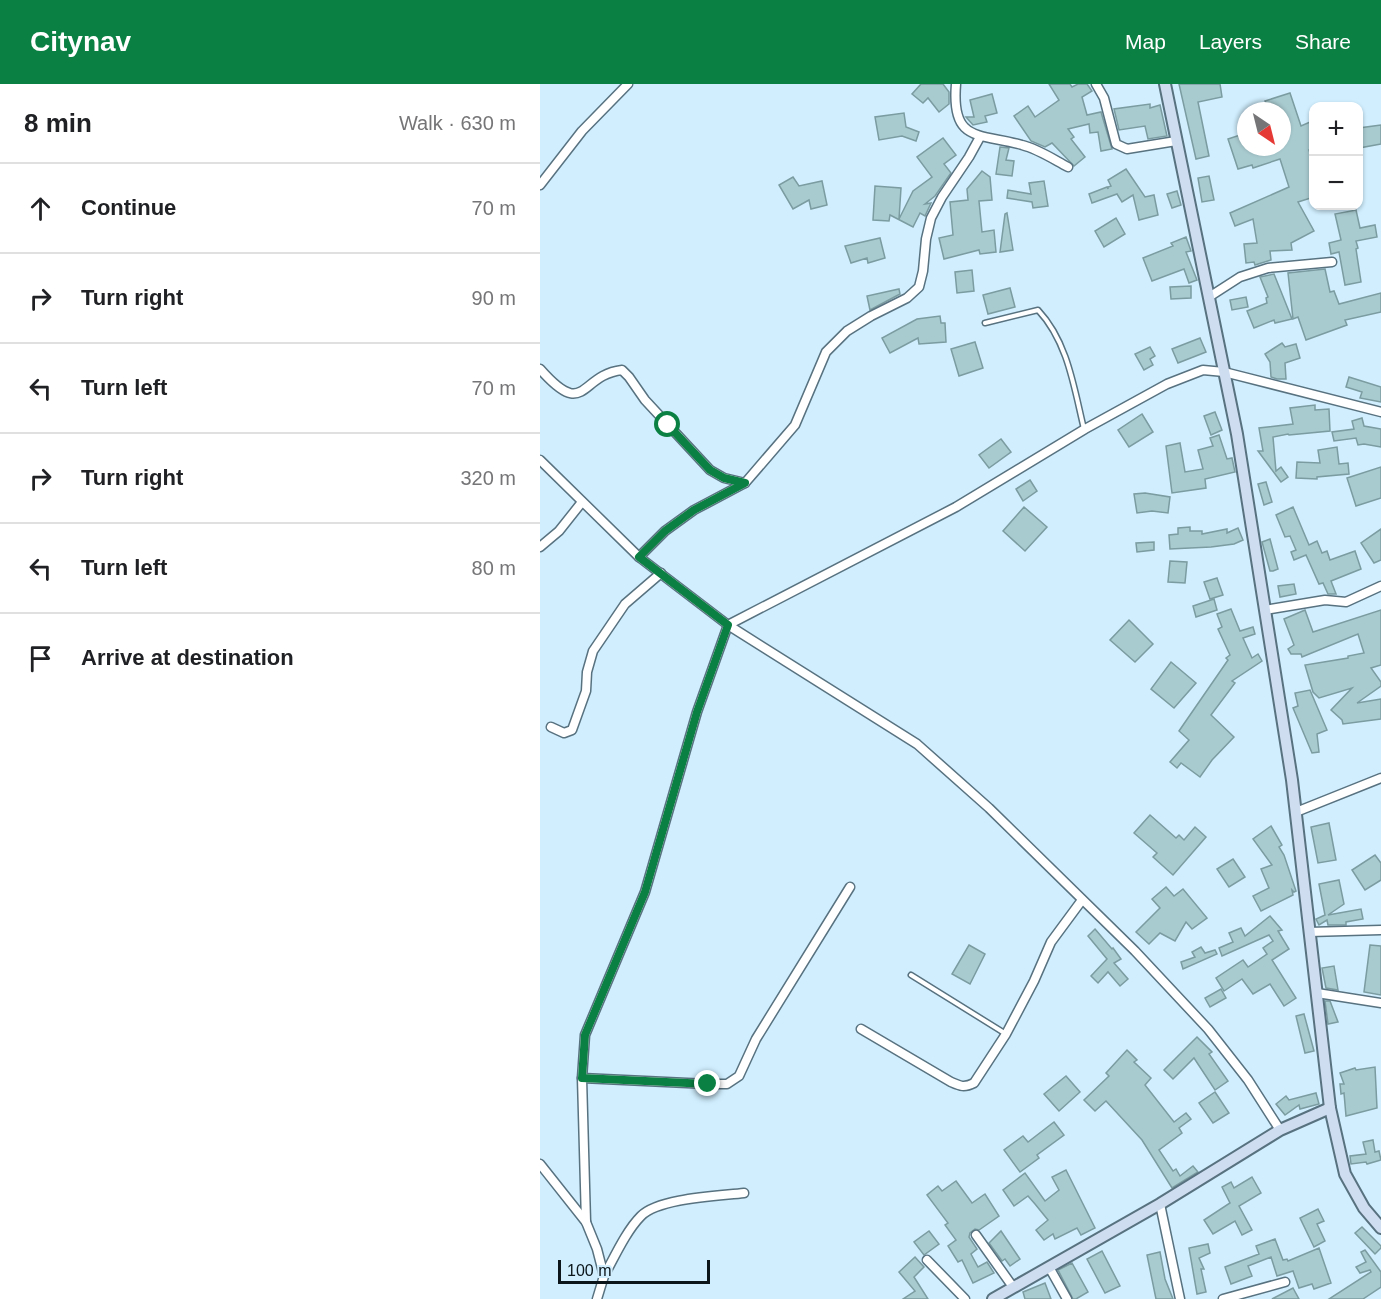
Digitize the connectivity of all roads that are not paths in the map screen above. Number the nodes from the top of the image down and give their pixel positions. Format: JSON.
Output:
{"nodes":[{"id":1,"x":628,"y":84,"type":"edge"},
{"id":2,"x":956,"y":84,"type":"edge"},
{"id":3,"x":1096,"y":84,"type":"edge"},
{"id":4,"x":1165,"y":84,"type":"edge"},
{"id":5,"x":980,"y":137,"type":"junction"},
{"id":6,"x":1176,"y":141,"type":"junction"},
{"id":7,"x":1068,"y":167,"type":"dead end"},
{"id":8,"x":540,"y":185,"type":"edge"},
{"id":9,"x":1332,"y":262,"type":"dead end"},
{"id":10,"x":1209,"y":297,"type":"junction"},
{"id":11,"x":985,"y":322,"type":"dead end"},
{"id":12,"x":540,"y":369,"type":"edge"},
{"id":13,"x":1224,"y":372,"type":"junction"},
{"id":14,"x":1381,"y":412,"type":"edge"},
{"id":15,"x":1085,"y":429,"type":"junction"},
{"id":16,"x":540,"y":460,"type":"edge"},
{"id":17,"x":745,"y":483,"type":"junction"},
{"id":18,"x":582,"y":502,"type":"junction"},
{"id":19,"x":540,"y":547,"type":"edge"},
{"id":20,"x":639,"y":557,"type":"junction"},
{"id":21,"x":661,"y":573,"type":"junction"},
{"id":22,"x":1381,"y":585,"type":"edge"},
{"id":23,"x":1265,"y":610,"type":"junction"},
{"id":24,"x":728,"y":625,"type":"junction"},
{"id":25,"x":551,"y":727,"type":"dead end"},
{"id":26,"x":1381,"y":778,"type":"edge"},
{"id":27,"x":1296,"y":812,"type":"junction"},
{"id":28,"x":850,"y":886,"type":"dead end"},
{"id":29,"x":1082,"y":900,"type":"junction"},
{"id":30,"x":1381,"y":930,"type":"edge"},
{"id":31,"x":1310,"y":932,"type":"junction"},
{"id":32,"x":911,"y":975,"type":"dead end"},
{"id":33,"x":1317,"y":993,"type":"junction"},
{"id":34,"x":1381,"y":1003,"type":"edge"},
{"id":35,"x":861,"y":1029,"type":"dead end"},
{"id":36,"x":1006,"y":1034,"type":"junction"},
{"id":37,"x":582,"y":1078,"type":"junction"},
{"id":38,"x":1330,"y":1108,"type":"junction"},
{"id":39,"x":1280,"y":1130,"type":"junction"},
{"id":40,"x":540,"y":1164,"type":"edge"},
{"id":41,"x":744,"y":1193,"type":"dead end"},
{"id":42,"x":1160,"y":1204,"type":"junction"},
{"id":43,"x":586,"y":1222,"type":"junction"},
{"id":44,"x":1381,"y":1228,"type":"edge"},
{"id":45,"x":976,"y":1235,"type":"dead end"},
{"id":46,"x":927,"y":1260,"type":"dead end"},
{"id":47,"x":1048,"y":1267,"type":"junction"},
{"id":48,"x":604,"y":1276,"type":"junction"},
{"id":49,"x":1285,"y":1282,"type":"dead end"},
{"id":50,"x":1013,"y":1287,"type":"junction"},
{"id":51,"x":597,"y":1299,"type":"edge"},
{"id":52,"x":965,"y":1299,"type":"edge"},
{"id":53,"x":993,"y":1299,"type":"edge"},
{"id":54,"x":1067,"y":1299,"type":"edge"},
{"id":55,"x":1180,"y":1299,"type":"edge"},
{"id":56,"x":1223,"y":1299,"type":"edge"}],
"edges":[{"from":1,"to":8,"type":"street"},
{"from":2,"to":5,"type":"street"},
{"from":3,"to":6,"type":"street"},
{"from":4,"to":6,"type":"street"},
{"from":5,"to":7,"type":"street"},
{"from":5,"to":17,"type":"street"},
{"from":6,"to":10,"type":"street"},
{"from":9,"to":10,"type":"street"},
{"from":10,"to":13,"type":"street"},
{"from":11,"to":15,"type":"lane"},
{"from":12,"to":17,"type":"street"},
{"from":13,"to":14,"type":"street"},
{"from":13,"to":15,"type":"street"},
{"from":13,"to":23,"type":"street"},
{"from":15,"to":24,"type":"street"},
{"from":16,"to":18,"type":"street"},
{"from":17,"to":20,"type":"street"},
{"from":18,"to":19,"type":"street"},
{"from":18,"to":20,"type":"street"},
{"from":20,"to":21,"type":"street"},
{"from":21,"to":24,"type":"street"},
{"from":21,"to":25,"type":"street"},
{"from":22,"to":23,"type":"street"},
{"from":23,"to":27,"type":"street"},
{"from":24,"to":29,"type":"street"},
{"from":24,"to":37,"type":"street"},
{"from":26,"to":27,"type":"street"},
{"from":27,"to":31,"type":"street"},
{"from":28,"to":37,"type":"street"},
{"from":29,"to":36,"type":"street"},
{"from":29,"to":39,"type":"street"},
{"from":30,"to":31,"type":"street"},
{"from":31,"to":33,"type":"street"},
{"from":32,"to":36,"type":"lane"},
{"from":33,"to":34,"type":"street"},
{"from":33,"to":38,"type":"street"},
{"from":35,"to":36,"type":"street"},
{"from":37,"to":43,"type":"street"},
{"from":38,"to":39,"type":"street"},
{"from":38,"to":44,"type":"street"},
{"from":39,"to":42,"type":"street"},
{"from":40,"to":43,"type":"street"},
{"from":41,"to":48,"type":"street"},
{"from":42,"to":47,"type":"street"},
{"from":42,"to":55,"type":"street"},
{"from":43,"to":48,"type":"street"},
{"from":45,"to":50,"type":"street"},
{"from":46,"to":52,"type":"street"},
{"from":47,"to":50,"type":"street"},
{"from":47,"to":54,"type":"street"},
{"from":48,"to":51,"type":"street"},
{"from":49,"to":56,"type":"street"},
{"from":50,"to":53,"type":"street"}]}
